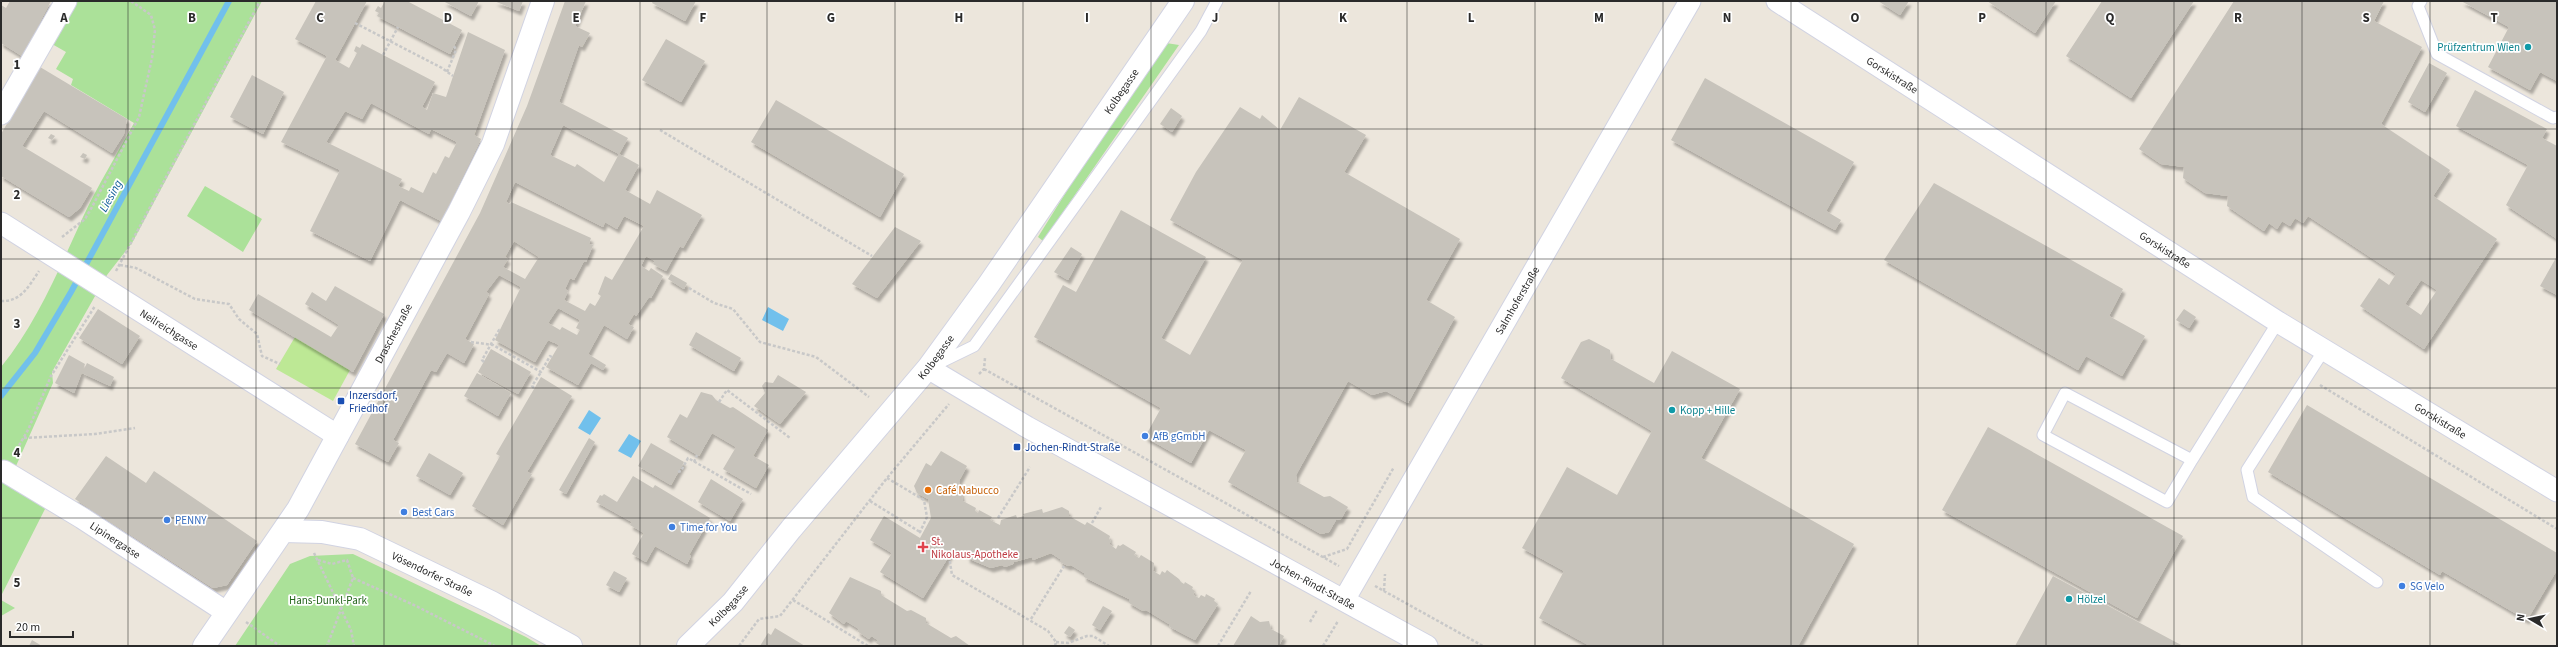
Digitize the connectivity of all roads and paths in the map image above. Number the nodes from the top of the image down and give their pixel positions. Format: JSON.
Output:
{"nodes":[{"id":1,"x":66,"y":1,"type":"edge"},
{"id":2,"x":131,"y":1,"type":"edge"},
{"id":3,"x":260,"y":1,"type":"edge"},
{"id":4,"x":543,"y":1,"type":"edge"},
{"id":5,"x":1170,"y":1,"type":"edge"},
{"id":6,"x":1183,"y":1,"type":"edge"},
{"id":7,"x":1217,"y":1,"type":"edge"},
{"id":8,"x":1690,"y":1,"type":"edge"},
{"id":9,"x":1777,"y":1,"type":"edge"},
{"id":10,"x":2421,"y":1,"type":"edge"},
{"id":11,"x":355,"y":23,"type":"dead end"},
{"id":12,"x":398,"y":27,"type":"dead end"},
{"id":13,"x":391,"y":42,"type":"junction"},
{"id":14,"x":1152,"y":43,"type":"junction"},
{"id":15,"x":454,"y":46,"type":"dead end"},
{"id":16,"x":383,"y":55,"type":"dead end"},
{"id":17,"x":447,"y":72,"type":"junction"},
{"id":18,"x":453,"y":76,"type":"dead end"},
{"id":19,"x":1,"y":114,"type":"edge"},
{"id":20,"x":2557,"y":117,"type":"edge"},
{"id":21,"x":660,"y":130,"type":"dead end"},
{"id":22,"x":1,"y":223,"type":"edge"},
{"id":23,"x":872,"y":256,"type":"dead end"},
{"id":24,"x":56,"y":259,"type":"junction"},
{"id":25,"x":120,"y":265,"type":"junction"},
{"id":26,"x":99,"y":286,"type":"junction"},
{"id":27,"x":689,"y":288,"type":"dead end"},
{"id":28,"x":1,"y":301,"type":"edge"},
{"id":29,"x":2278,"y":322,"type":"junction"},
{"id":30,"x":501,"y":330,"type":"dead end"},
{"id":31,"x":471,"y":342,"type":"dead end"},
{"id":32,"x":491,"y":345,"type":"junction"},
{"id":33,"x":2324,"y":350,"type":"junction"},
{"id":34,"x":552,"y":357,"type":"dead end"},
{"id":35,"x":484,"y":362,"type":"dead end"},
{"id":36,"x":280,"y":364,"type":"dead end"},
{"id":37,"x":928,"y":368,"type":"junction"},
{"id":38,"x":984,"y":369,"type":"dead end"},
{"id":39,"x":541,"y":372,"type":"junction"},
{"id":40,"x":2307,"y":377,"type":"junction"},
{"id":41,"x":534,"y":388,"type":"dead end"},
{"id":42,"x":869,"y":397,"type":"dead end"},
{"id":43,"x":720,"y":402,"type":"dead end"},
{"id":44,"x":951,"y":402,"type":"dead end"},
{"id":45,"x":135,"y":428,"type":"dead end"},
{"id":46,"x":338,"y":436,"type":"junction"},
{"id":47,"x":23,"y":438,"type":"junction"},
{"id":48,"x":790,"y":438,"type":"dead end"},
{"id":49,"x":697,"y":454,"type":"dead end"},
{"id":50,"x":2192,"y":460,"type":"junction"},
{"id":51,"x":694,"y":462,"type":"junction"},
{"id":52,"x":1030,"y":467,"type":"dead end"},
{"id":53,"x":4,"y":470,"type":"joint"},
{"id":54,"x":678,"y":472,"type":"dead end"},
{"id":55,"x":887,"y":478,"type":"junction"},
{"id":56,"x":2557,"y":491,"type":"edge"},
{"id":57,"x":752,"y":494,"type":"dead end"},
{"id":58,"x":870,"y":500,"type":"junction"},
{"id":59,"x":1101,"y":507,"type":"dead end"},
{"id":60,"x":998,"y":518,"type":"dead end"},
{"id":61,"x":1092,"y":523,"type":"dead end"},
{"id":62,"x":2557,"y":529,"type":"edge"},
{"id":63,"x":284,"y":530,"type":"junction"},
{"id":64,"x":949,"y":556,"type":"dead end"},
{"id":65,"x":1064,"y":566,"type":"dead end"},
{"id":66,"x":1357,"y":576,"type":"junction"},
{"id":67,"x":353,"y":578,"type":"junction"},
{"id":68,"x":2377,"y":582,"type":"dead end"},
{"id":69,"x":1251,"y":591,"type":"dead end"},
{"id":70,"x":793,"y":600,"type":"junction"},
{"id":71,"x":1344,"y":600,"type":"junction"},
{"id":72,"x":341,"y":611,"type":"junction"},
{"id":73,"x":226,"y":612,"type":"junction"},
{"id":74,"x":1031,"y":619,"type":"junction"},
{"id":75,"x":1331,"y":633,"type":"dead end"},
{"id":76,"x":1056,"y":644,"type":"edge"},
{"id":77,"x":204,"y":646,"type":"edge"},
{"id":78,"x":280,"y":646,"type":"edge"},
{"id":79,"x":327,"y":646,"type":"edge"},
{"id":80,"x":354,"y":646,"type":"edge"},
{"id":81,"x":494,"y":646,"type":"edge"},
{"id":82,"x":571,"y":646,"type":"edge"},
{"id":83,"x":688,"y":646,"type":"edge"},
{"id":84,"x":739,"y":646,"type":"edge"},
{"id":85,"x":868,"y":646,"type":"edge"},
{"id":86,"x":1109,"y":646,"type":"edge"},
{"id":87,"x":1218,"y":646,"type":"edge"},
{"id":88,"x":1323,"y":646,"type":"edge"},
{"id":89,"x":1426,"y":646,"type":"edge"},
{"id":90,"x":1483,"y":646,"type":"edge"}],
"edges":[{"from":1,"to":19,"type":"street"},
{"from":2,"to":24,"type":"path"},
{"from":3,"to":25,"type":"path"},
{"from":4,"to":46,"type":"main road","name":"Draschestraße"},
{"from":5,"to":14,"type":"main road","name":"Kolbegasse"},
{"from":6,"to":14,"type":"main road","name":"Kolbegasse"},
{"from":7,"to":37,"type":"lane"},
{"from":8,"to":66,"type":"street","name":"Salmhoferstraße"},
{"from":9,"to":29,"type":"street","name":"Gorskistraße"},
{"from":10,"to":20,"type":"lane"},
{"from":11,"to":13,"type":"path"},
{"from":12,"to":13,"type":"path"},
{"from":13,"to":16,"type":"path"},
{"from":13,"to":17,"type":"path"},
{"from":14,"to":37,"type":"main road","name":"Kolbegasse"},
{"from":15,"to":17,"type":"path"},
{"from":17,"to":18,"type":"path"},
{"from":21,"to":23,"type":"path"},
{"from":22,"to":24,"type":"street","name":"Neilreichgasse"},
{"from":24,"to":26,"type":"street","name":"Neilreichgasse"},
{"from":24,"to":28,"type":"path"},
{"from":25,"to":26,"type":"path"},
{"from":25,"to":36,"type":"path"},
{"from":26,"to":46,"type":"street","name":"Neilreichgasse"},
{"from":26,"to":47,"type":"path"},
{"from":27,"to":42,"type":"path"},
{"from":29,"to":33,"type":"street","name":"Gorskistraße"},
{"from":29,"to":50,"type":"lane"},
{"from":30,"to":32,"type":"path"},
{"from":31,"to":32,"type":"path"},
{"from":32,"to":35,"type":"path"},
{"from":32,"to":39,"type":"path"},
{"from":33,"to":40,"type":"lane"},
{"from":33,"to":56,"type":"street","name":"Gorskistraße"},
{"from":34,"to":39,"type":"path"},
{"from":37,"to":71,"type":"street","name":"Jochen-Rindt-Straße"},
{"from":37,"to":83,"type":"main road","name":"Kolbegasse"},
{"from":38,"to":66,"type":"path"},
{"from":39,"to":41,"type":"path"},
{"from":40,"to":62,"type":"path"},
{"from":40,"to":68,"type":"lane"},
{"from":43,"to":48,"type":"path"},
{"from":44,"to":55,"type":"path"},
{"from":45,"to":47,"type":"path"},
{"from":46,"to":63,"type":"main road","name":"Draschestraße"},
{"from":47,"to":53,"type":"path"},
{"from":49,"to":51,"type":"path"},
{"from":50,"to":50,"type":"lane"},
{"from":51,"to":54,"type":"path"},
{"from":51,"to":57,"type":"path"},
{"from":52,"to":60,"type":"path"},
{"from":53,"to":73,"type":"street","name":"Lipinergasse"},
{"from":55,"to":58,"type":"path"},
{"from":55,"to":58,"type":"path"},
{"from":58,"to":70,"type":"path"},
{"from":59,"to":61,"type":"path"},
{"from":63,"to":73,"type":"main road","name":"Draschestraße"},
{"from":63,"to":82,"type":"main road","name":"Vösendorfer Straße"},
{"from":64,"to":74,"type":"path"},
{"from":65,"to":74,"type":"path"},
{"from":66,"to":71,"type":"street","name":"Salmhoferstraße"},
{"from":66,"to":90,"type":"path"},
{"from":67,"to":72,"type":"path"},
{"from":67,"to":72,"type":"path"},
{"from":67,"to":81,"type":"path"},
{"from":69,"to":87,"type":"path"},
{"from":70,"to":84,"type":"path"},
{"from":70,"to":85,"type":"path"},
{"from":71,"to":89,"type":"street","name":"Jochen-Rindt-Straße"},
{"from":72,"to":79,"type":"path"},
{"from":72,"to":80,"type":"path"},
{"from":73,"to":77,"type":"main road","name":"Draschestraße"},
{"from":73,"to":78,"type":"path"},
{"from":74,"to":76,"type":"path"},
{"from":75,"to":88,"type":"path"},
{"from":76,"to":86,"type":"path"}]}
